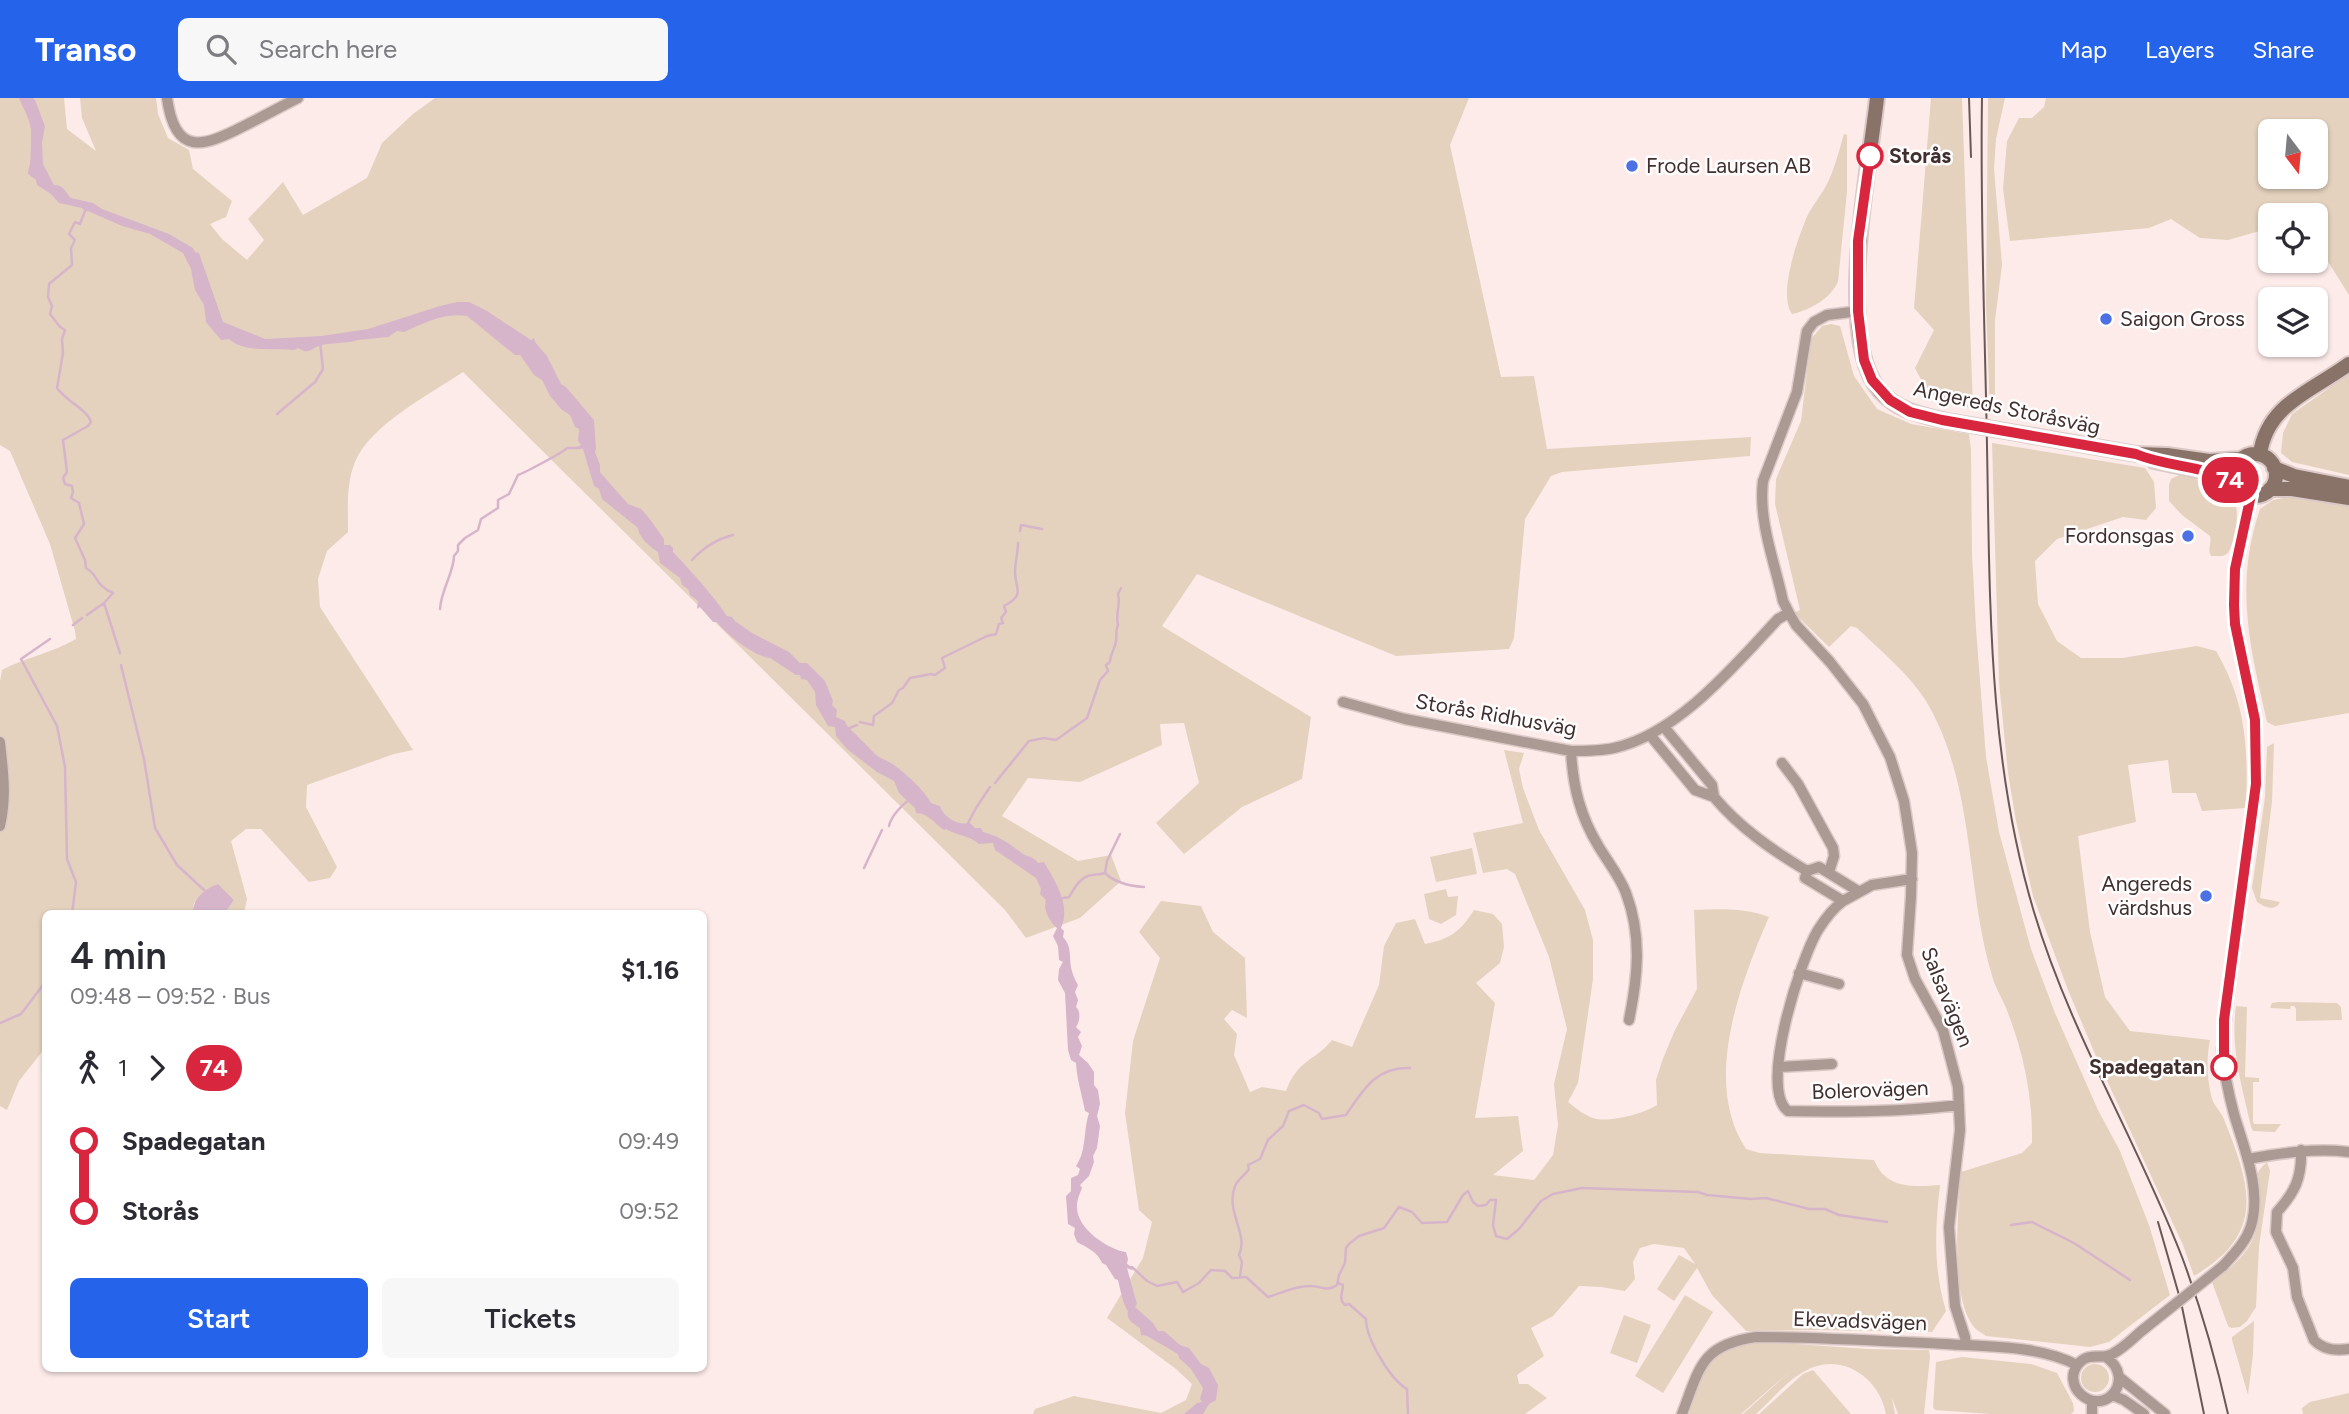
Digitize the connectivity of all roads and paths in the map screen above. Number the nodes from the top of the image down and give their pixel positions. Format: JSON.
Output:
{"nodes":[{"id":1,"x":167,"y":98,"type":"edge"},
{"id":2,"x":298,"y":98,"type":"edge"},
{"id":3,"x":1877,"y":98,"type":"edge"},
{"id":4,"x":1858,"y":311,"type":"junction"},
{"id":5,"x":2349,"y":364,"type":"edge"},
{"id":6,"x":2136,"y":454,"type":"junction"},
{"id":7,"x":2260,"y":454,"type":"junction"},
{"id":8,"x":2241,"y":459,"type":"junction"},
{"id":9,"x":2274,"y":468,"type":"junction"},
{"id":10,"x":2235,"y":483,"type":"junction"},
{"id":11,"x":2349,"y":487,"type":"edge"},
{"id":12,"x":2270,"y":489,"type":"junction"},
{"id":13,"x":2251,"y":495,"type":"junction"},
{"id":14,"x":2349,"y":498,"type":"edge"},
{"id":15,"x":1788,"y":613,"type":"junction"},
{"id":16,"x":1343,"y":702,"type":"dead end"},
{"id":17,"x":1664,"y":727,"type":"junction"},
{"id":18,"x":1650,"y":735,"type":"junction"},
{"id":19,"x":0,"y":741,"type":"edge"},
{"id":20,"x":1571,"y":751,"type":"junction"},
{"id":21,"x":1782,"y":763,"type":"dead end"},
{"id":22,"x":1714,"y":797,"type":"junction"},
{"id":23,"x":0,"y":826,"type":"edge"},
{"id":24,"x":1807,"y":871,"type":"junction"},
{"id":25,"x":1829,"y":872,"type":"junction"},
{"id":26,"x":1912,"y":879,"type":"junction"},
{"id":27,"x":1858,"y":891,"type":"junction"},
{"id":28,"x":1843,"y":901,"type":"junction"},
{"id":29,"x":1799,"y":972,"type":"junction"},
{"id":30,"x":1839,"y":984,"type":"dead end"},
{"id":31,"x":1629,"y":1020,"type":"dead end"},
{"id":32,"x":1832,"y":1064,"type":"dead end"},
{"id":33,"x":1779,"y":1066,"type":"junction"},
{"id":34,"x":1959,"y":1105,"type":"junction"},
{"id":35,"x":2301,"y":1150,"type":"junction"},
{"id":36,"x":2349,"y":1152,"type":"edge"},
{"id":37,"x":2248,"y":1158,"type":"junction"},
{"id":38,"x":1966,"y":1345,"type":"junction"},
{"id":39,"x":2349,"y":1349,"type":"edge"},
{"id":40,"x":2106,"y":1357,"type":"junction"},
{"id":41,"x":2077,"y":1365,"type":"junction"},
{"id":42,"x":2119,"y":1377,"type":"junction"},
{"id":43,"x":2112,"y":1395,"type":"junction"},
{"id":44,"x":2092,"y":1401,"type":"junction"},
{"id":45,"x":1682,"y":1414,"type":"edge"},
{"id":46,"x":2092,"y":1414,"type":"edge"},
{"id":47,"x":2144,"y":1414,"type":"edge"},
{"id":48,"x":2165,"y":1414,"type":"edge"}],
"edges":[{"from":1,"to":2,"type":"street"},
{"from":3,"to":4,"type":"street","name":"Angereds Storåsväg"},
{"from":4,"to":6,"type":"street","name":"Angereds Storåsväg","bridge":true},
{"from":4,"to":15,"type":"street"},
{"from":5,"to":7,"type":"street"},
{"from":6,"to":8,"type":"street","name":"Angereds Storåsväg"},
{"from":6,"to":10,"type":"street","name":"Angereds Storåsväg"},
{"from":7,"to":8,"type":"street"},
{"from":7,"to":9,"type":"street"},
{"from":8,"to":10,"type":"street"},
{"from":9,"to":11,"type":"street"},
{"from":9,"to":12,"type":"street"},
{"from":10,"to":13,"type":"street"},
{"from":12,"to":13,"type":"street"},
{"from":12,"to":14,"type":"street"},
{"from":13,"to":37,"type":"street"},
{"from":15,"to":17,"type":"street","name":"Storås Ridhusväg"},
{"from":15,"to":26,"type":"street","name":"Salsavägen"},
{"from":16,"to":20,"type":"street","name":"Storås Ridhusväg"},
{"from":17,"to":18,"type":"street","name":"Storås Ridhusväg"},
{"from":17,"to":22,"type":"street"},
{"from":18,"to":20,"type":"street","name":"Storås Ridhusväg"},
{"from":18,"to":22,"type":"street"},
{"from":19,"to":23,"type":"street"},
{"from":20,"to":31,"type":"street"},
{"from":21,"to":25,"type":"street"},
{"from":22,"to":24,"type":"street"},
{"from":24,"to":25,"type":"street"},
{"from":24,"to":28,"type":"street"},
{"from":25,"to":27,"type":"street"},
{"from":26,"to":27,"type":"street","name":"Bolerovägen"},
{"from":26,"to":34,"type":"street","name":"Salsavägen"},
{"from":27,"to":28,"type":"street","name":"Bolerovägen"},
{"from":28,"to":29,"type":"street","name":"Bolerovägen"},
{"from":29,"to":30,"type":"street"},
{"from":29,"to":33,"type":"street","name":"Bolerovägen"},
{"from":32,"to":33,"type":"street","name":"Bolerovägen"},
{"from":33,"to":34,"type":"street","name":"Bolerovägen"},
{"from":34,"to":38,"type":"street","name":"Salsavägen"},
{"from":35,"to":36,"type":"street"},
{"from":35,"to":37,"type":"street"},
{"from":35,"to":39,"type":"street"},
{"from":37,"to":40,"type":"street","bridge":true},
{"from":38,"to":41,"type":"street","name":"Ekevadsvägen"},
{"from":38,"to":45,"type":"street","name":"Ekevadsvägen"},
{"from":40,"to":41,"type":"street"},
{"from":40,"to":42,"type":"street"},
{"from":41,"to":44,"type":"street"},
{"from":42,"to":43,"type":"street"},
{"from":42,"to":48,"type":"street"},
{"from":43,"to":44,"type":"street"},
{"from":43,"to":47,"type":"street"},
{"from":44,"to":46,"type":"street"}]}
